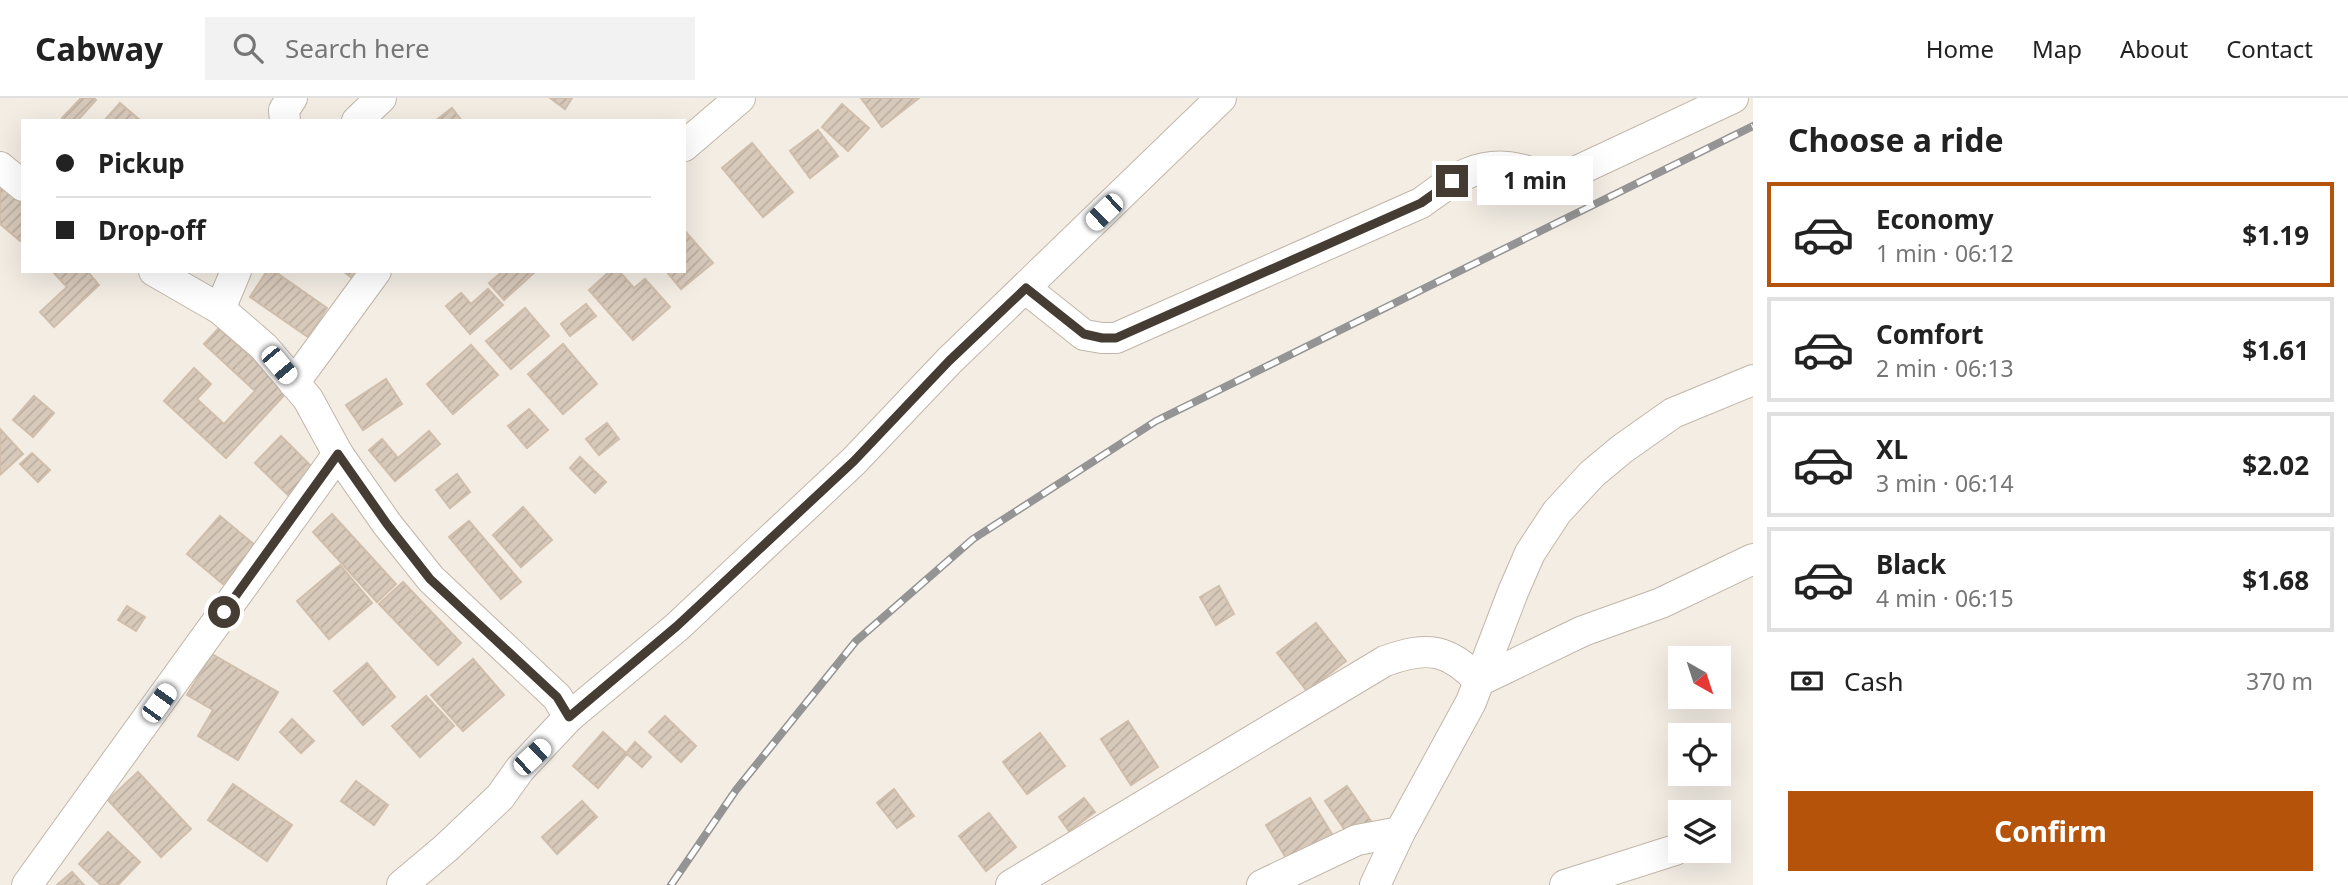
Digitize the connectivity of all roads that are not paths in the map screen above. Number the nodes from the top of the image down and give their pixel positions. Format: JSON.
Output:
{"nodes":[{"id":1,"x":292,"y":98,"type":"edge"},
{"id":2,"x":381,"y":98,"type":"edge"},
{"id":3,"x":740,"y":98,"type":"edge"},
{"id":4,"x":1221,"y":98,"type":"edge"},
{"id":5,"x":1733,"y":98,"type":"edge"},
{"id":6,"x":285,"y":119,"type":"edge"},
{"id":7,"x":359,"y":119,"type":"edge"},
{"id":8,"x":686,"y":144,"type":"edge"},
{"id":9,"x":0,"y":167,"type":"edge"},
{"id":10,"x":21,"y":185,"type":"edge"},
{"id":11,"x":157,"y":273,"type":"edge"},
{"id":12,"x":235,"y":273,"type":"edge"},
{"id":13,"x":375,"y":273,"type":"edge"},
{"id":14,"x":1026,"y":288,"type":"junction"},
{"id":15,"x":220,"y":309,"type":"junction"},
{"id":16,"x":1753,"y":380,"type":"edge"},
{"id":17,"x":294,"y":383,"type":"junction"},
{"id":18,"x":338,"y":454,"type":"junction"},
{"id":19,"x":1753,"y":559,"type":"edge"},
{"id":20,"x":1479,"y":681,"type":"junction"},
{"id":21,"x":569,"y":717,"type":"junction"},
{"id":22,"x":1400,"y":832,"type":"junction"},
{"id":23,"x":1668,"y":852,"type":"edge"},
{"id":24,"x":27,"y":885,"type":"edge"},
{"id":25,"x":402,"y":885,"type":"edge"},
{"id":26,"x":1011,"y":885,"type":"edge"},
{"id":27,"x":1262,"y":885,"type":"edge"},
{"id":28,"x":1375,"y":885,"type":"edge"},
{"id":29,"x":1565,"y":885,"type":"edge"}],
"edges":[{"from":1,"to":6,"type":"street"},
{"from":2,"to":7,"type":"street"},
{"from":3,"to":8,"type":"street"},
{"from":4,"to":14,"type":"street"},
{"from":5,"to":14,"type":"street"},
{"from":9,"to":10,"type":"street"},
{"from":11,"to":15,"type":"street"},
{"from":12,"to":15,"type":"street"},
{"from":13,"to":17,"type":"street"},
{"from":14,"to":21,"type":"street"},
{"from":15,"to":17,"type":"street"},
{"from":16,"to":20,"type":"street"},
{"from":17,"to":18,"type":"street"},
{"from":18,"to":21,"type":"street"},
{"from":18,"to":24,"type":"street"},
{"from":19,"to":20,"type":"street"},
{"from":20,"to":22,"type":"street"},
{"from":20,"to":26,"type":"street"},
{"from":21,"to":25,"type":"street"},
{"from":22,"to":27,"type":"street"},
{"from":22,"to":28,"type":"street"},
{"from":23,"to":29,"type":"street"}]}
